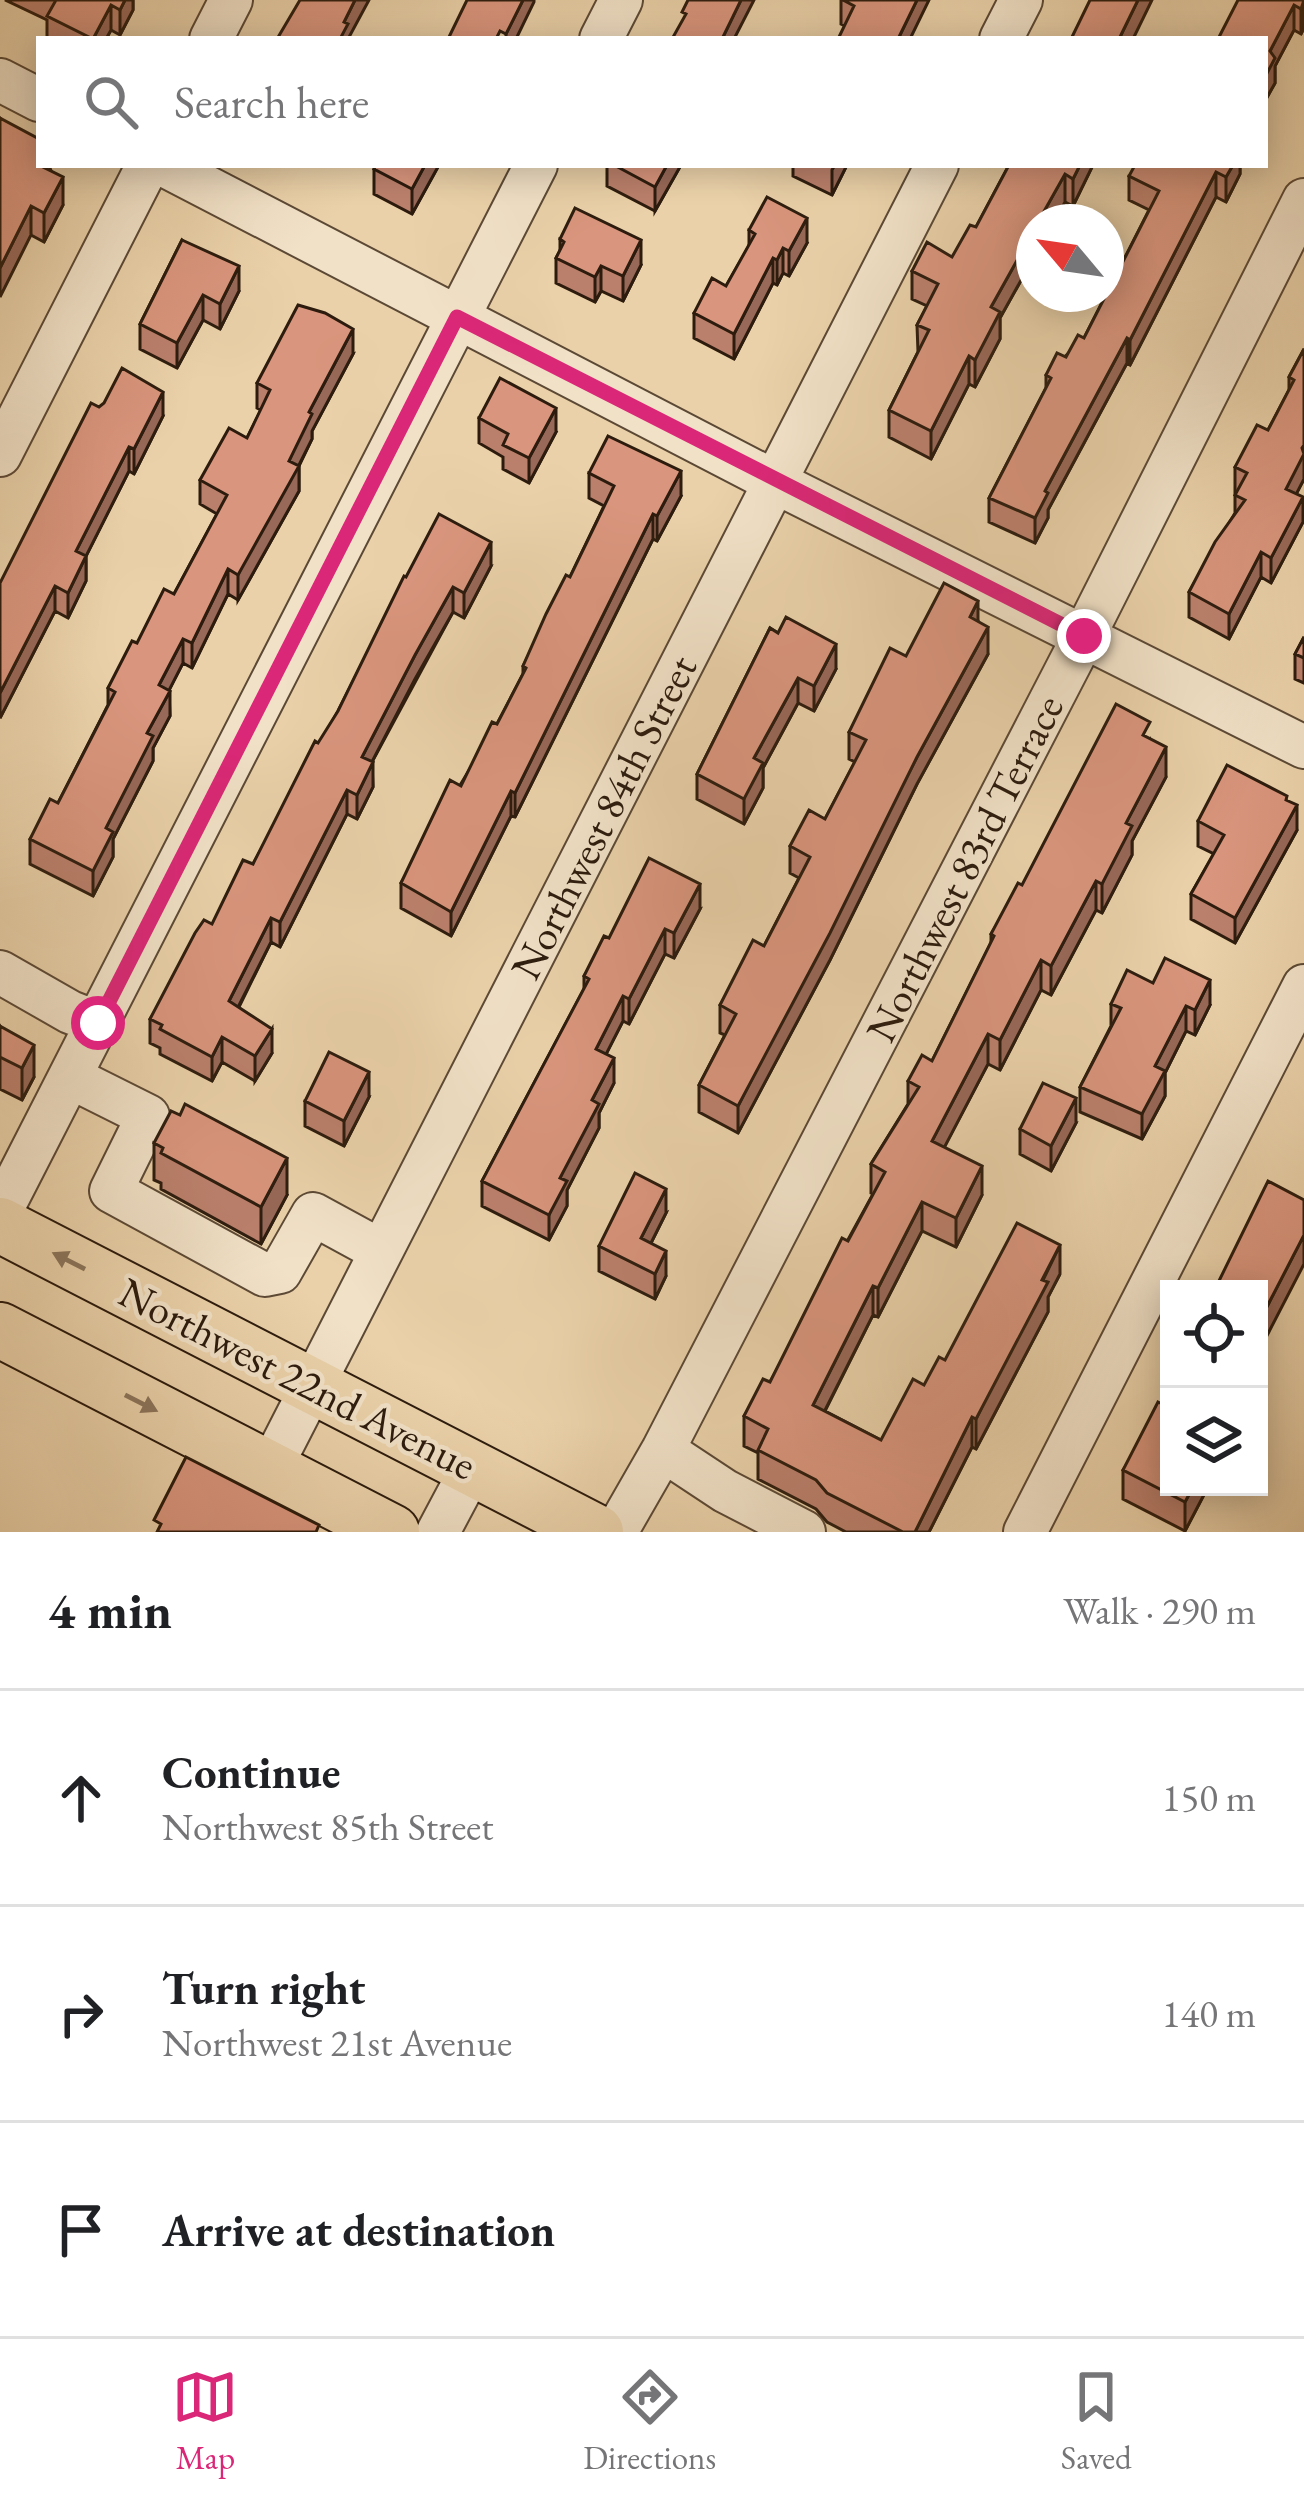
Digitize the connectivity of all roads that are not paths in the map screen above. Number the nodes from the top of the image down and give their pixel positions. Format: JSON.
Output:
{"nodes":[{"id":1,"x":231,"y":0,"type":"edge"},
{"id":2,"x":621,"y":0,"type":"edge"},
{"id":3,"x":1021,"y":0,"type":"edge"},
{"id":4,"x":213,"y":36,"type":"edge"},
{"id":5,"x":603,"y":36,"type":"edge"},
{"id":6,"x":1003,"y":36,"type":"edge"},
{"id":7,"x":0,"y":80,"type":"edge"},
{"id":8,"x":36,"y":98,"type":"edge"},
{"id":9,"x":146,"y":168,"type":"edge"},
{"id":10,"x":170,"y":168,"type":"edge"},
{"id":11,"x":534,"y":168,"type":"edge"},
{"id":12,"x":935,"y":168,"type":"edge"},
{"id":13,"x":1304,"y":200,"type":"edge"},
{"id":14,"x":457,"y":317,"type":"junction"},
{"id":15,"x":0,"y":455,"type":"edge"},
{"id":16,"x":775,"y":482,"type":"junction"},
{"id":17,"x":1084,"y":636,"type":"junction"},
{"id":18,"x":1304,"y":747,"type":"edge"},
{"id":19,"x":0,"y":972,"type":"edge"},
{"id":20,"x":1304,"y":986,"type":"edge"},
{"id":21,"x":98,"y":1023,"type":"junction"},
{"id":22,"x":70,"y":1077,"type":"junction"},
{"id":23,"x":0,"y":1213,"type":"edge"},
{"id":24,"x":0,"y":1225,"type":"edge"},
{"id":25,"x":381,"y":1251,"type":"junction"},
{"id":26,"x":0,"y":1330,"type":"edge"},
{"id":27,"x":312,"y":1386,"type":"junction"},
{"id":28,"x":663,"y":1450,"type":"junction"},
{"id":29,"x":472,"y":1468,"type":"junction"},
{"id":30,"x":270,"y":1469,"type":"junction"},
{"id":31,"x":392,"y":1532,"type":"edge"},
{"id":32,"x":438,"y":1532,"type":"edge"},
{"id":33,"x":596,"y":1532,"type":"edge"},
{"id":34,"x":616,"y":1532,"type":"edge"},
{"id":35,"x":804,"y":1532,"type":"edge"},
{"id":36,"x":1025,"y":1532,"type":"edge"}],
"edges":[{"from":1,"to":4,"type":"street"},
{"from":2,"to":5,"type":"street"},
{"from":3,"to":6,"type":"street"},
{"from":7,"to":8,"type":"street"},
{"from":9,"to":15,"type":"street"},
{"from":10,"to":14,"type":"street"},
{"from":11,"to":14,"type":"street"},
{"from":12,"to":16,"type":"street","name":"Northwest 84th Street"},
{"from":13,"to":17,"type":"street","name":"Northwest 83rd Terrace"},
{"from":14,"to":16,"type":"street"},
{"from":14,"to":21,"type":"street"},
{"from":16,"to":17,"type":"street"},
{"from":16,"to":25,"type":"street","name":"Northwest 84th Street"},
{"from":17,"to":18,"type":"street"},
{"from":17,"to":28,"type":"street","name":"Northwest 83rd Terrace"},
{"from":19,"to":21,"type":"street"},
{"from":20,"to":36,"type":"street"},
{"from":21,"to":22,"type":"street"},
{"from":22,"to":23,"type":"street"},
{"from":22,"to":25,"type":"street"},
{"from":27,"to":24,"type":"main road","name":"Northwest 22nd Avenue","one_way":true},
{"from":25,"to":27,"type":"street","name":"Northwest 84th Street"},
{"from":26,"to":30,"type":"main road","one_way":true},
{"from":27,"to":29,"type":"main road","name":"Northwest 22nd Avenue"},
{"from":27,"to":30,"type":"street","name":"Northwest 84th Street"},
{"from":28,"to":34,"type":"street","name":"Northwest 83rd Terrace"},
{"from":28,"to":35,"type":"street"},
{"from":29,"to":32,"type":"street"},
{"from":29,"to":33,"type":"main road","name":"Northwest 22nd Avenue"},
{"from":30,"to":31,"type":"main road"}]}
